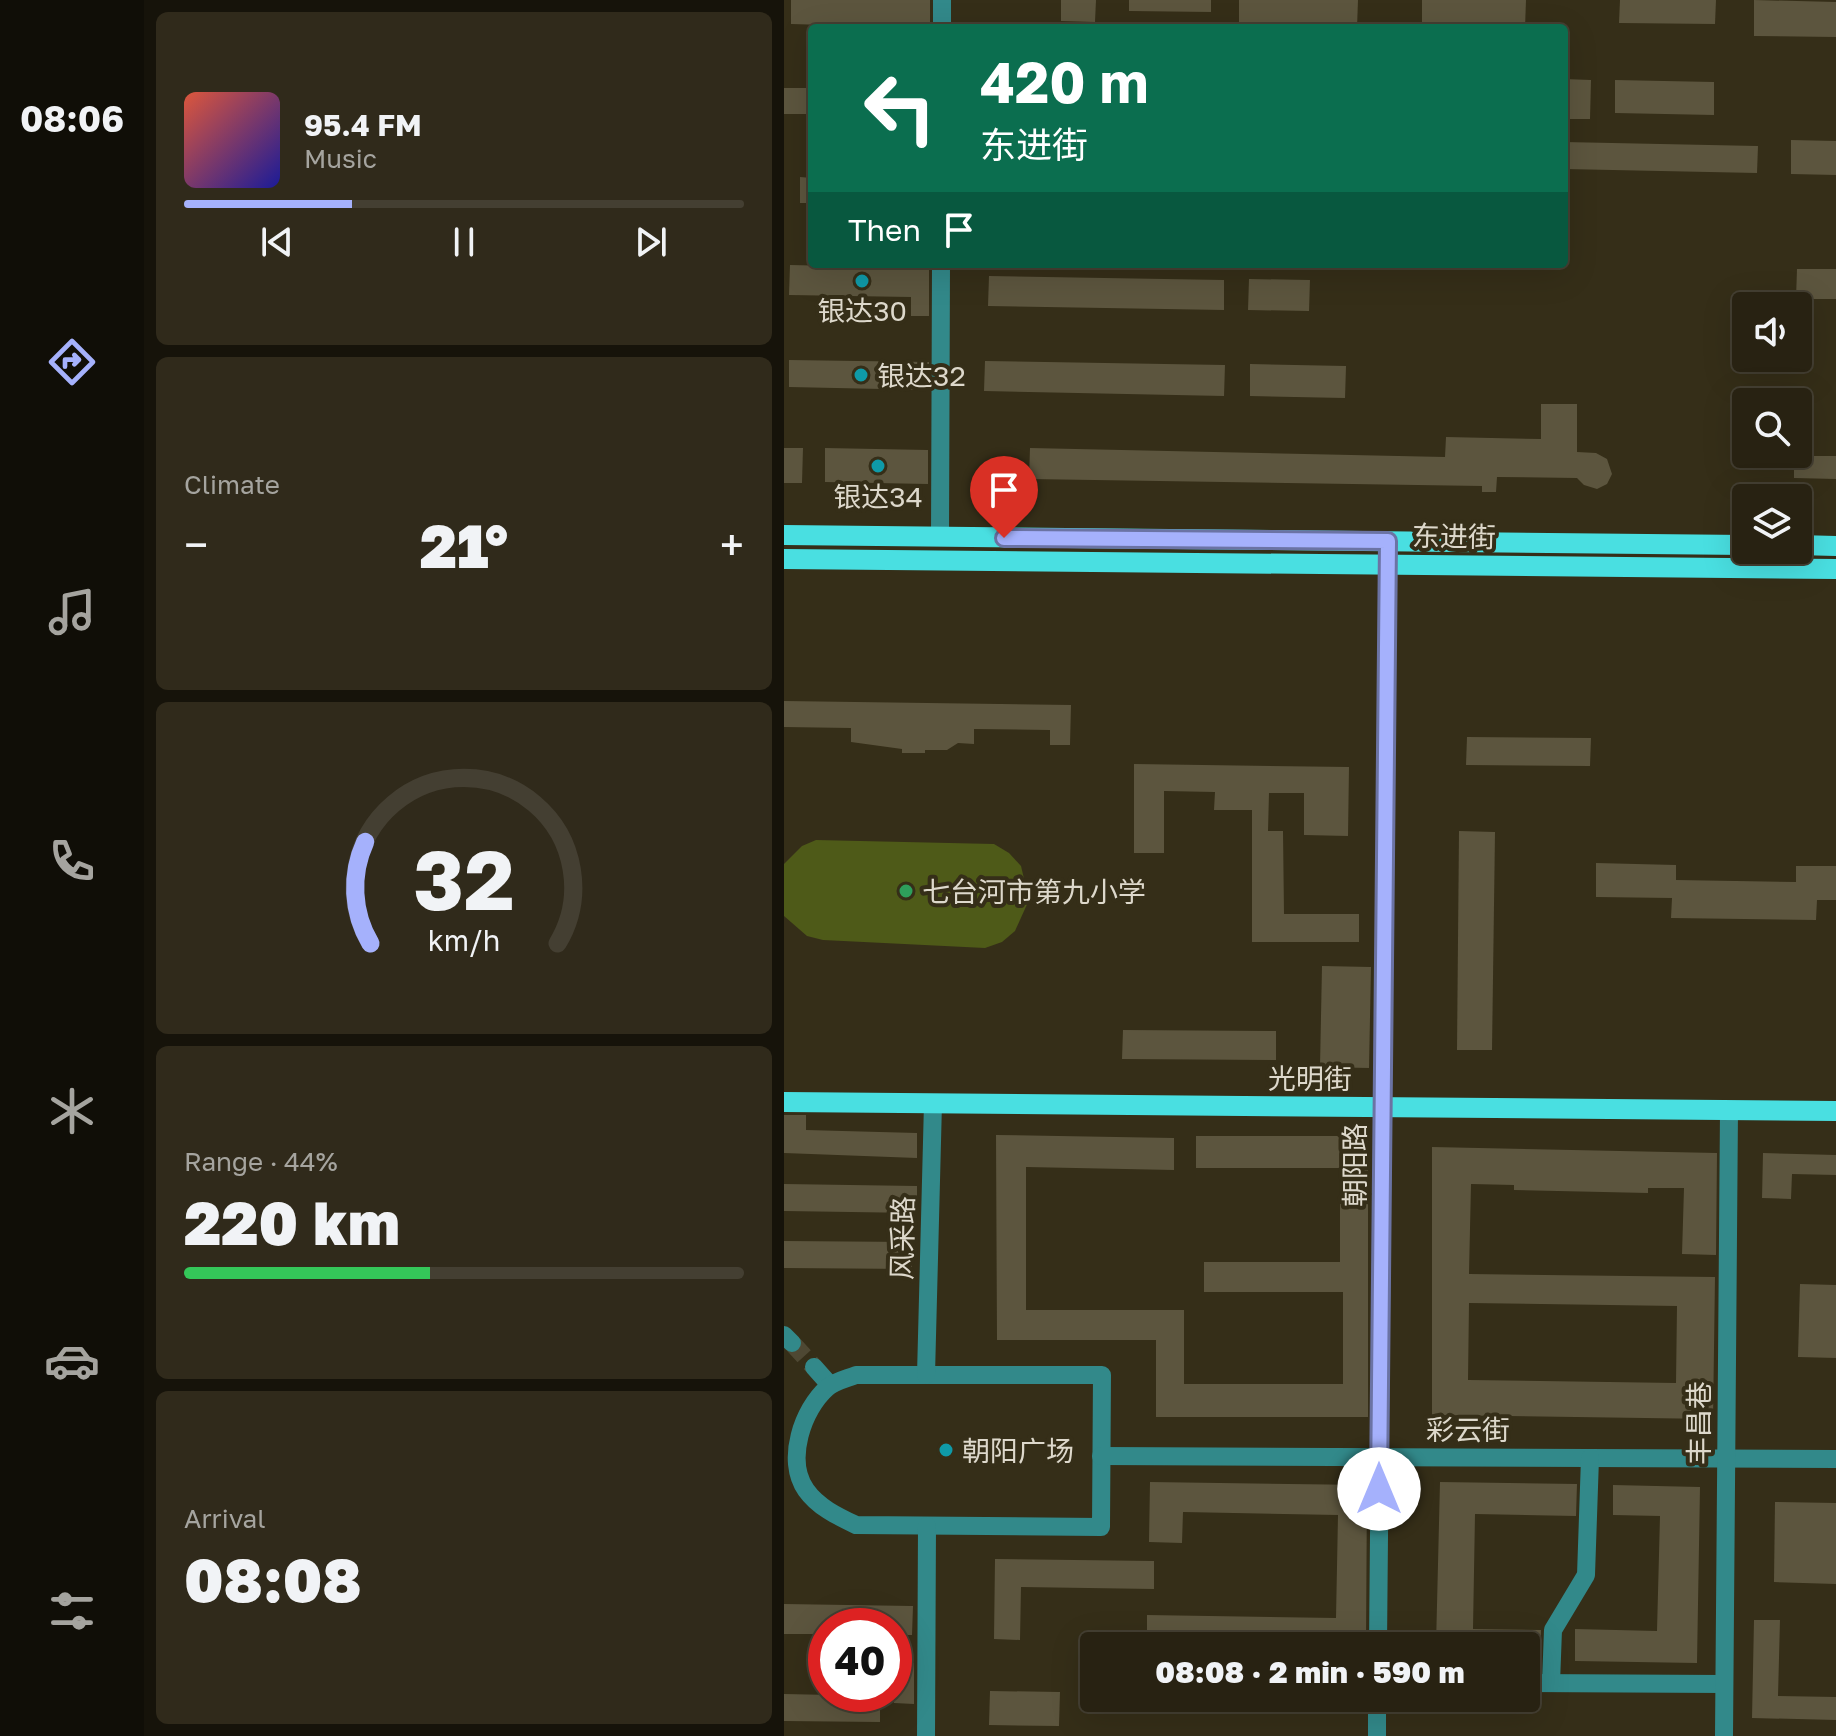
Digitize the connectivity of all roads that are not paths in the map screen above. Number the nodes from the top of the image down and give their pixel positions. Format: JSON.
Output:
{"nodes":[{"id":1,"x":942,"y":0,"type":"edge"},
{"id":2,"x":942,"y":24,"type":"edge"},
{"id":3,"x":941,"y":268,"type":"edge"},
{"id":4,"x":784,"y":535,"type":"edge"},
{"id":5,"x":940,"y":537,"type":"junction"},
{"id":6,"x":1388,"y":541,"type":"junction"},
{"id":7,"x":1732,"y":545,"type":"edge"},
{"id":8,"x":1812,"y":545,"type":"edge"},
{"id":9,"x":1836,"y":546,"type":"edge"},
{"id":10,"x":784,"y":559,"type":"edge"},
{"id":11,"x":1387,"y":564,"type":"junction"},
{"id":12,"x":1836,"y":569,"type":"edge"},
{"id":13,"x":784,"y":1102,"type":"edge"},
{"id":14,"x":933,"y":1103,"type":"junction"},
{"id":15,"x":1383,"y":1107,"type":"junction"},
{"id":16,"x":1729,"y":1110,"type":"junction"},
{"id":17,"x":1836,"y":1111,"type":"edge"},
{"id":18,"x":814,"y":1367,"type":"tunnel mouth"},
{"id":19,"x":926,"y":1375,"type":"junction"},
{"id":20,"x":830,"y":1385,"type":"junction"},
{"id":21,"x":1101,"y":1456,"type":"junction"},
{"id":22,"x":1380,"y":1457,"type":"junction"},
{"id":23,"x":1590,"y":1458,"type":"junction"},
{"id":24,"x":1726,"y":1458,"type":"junction"},
{"id":25,"x":1836,"y":1459,"type":"edge"},
{"id":26,"x":927,"y":1526,"type":"junction"},
{"id":27,"x":1378,"y":1632,"type":"edge"},
{"id":28,"x":1540,"y":1683,"type":"edge"},
{"id":29,"x":1551,"y":1683,"type":"junction"},
{"id":30,"x":1724,"y":1684,"type":"junction"},
{"id":31,"x":1377,"y":1712,"type":"edge"},
{"id":32,"x":926,"y":1736,"type":"edge"},
{"id":33,"x":1377,"y":1736,"type":"edge"},
{"id":34,"x":1724,"y":1736,"type":"edge"}],
"edges":[{"from":1,"to":2,"type":"street"},
{"from":3,"to":5,"type":"street"},
{"from":4,"to":5,"type":"main road","name":"东进街"},
{"from":5,"to":6,"type":"main road","name":"东进街"},
{"from":6,"to":7,"type":"main road","name":"东进街"},
{"from":6,"to":11,"type":"street","name":"朝阳路"},
{"from":8,"to":9,"type":"main road"},
{"from":10,"to":11,"type":"main road","name":"东进街"},
{"from":11,"to":12,"type":"main road","name":"东进街"},
{"from":11,"to":15,"type":"street","name":"朝阳路"},
{"from":13,"to":14,"type":"main road","name":"光明街"},
{"from":14,"to":15,"type":"main road","name":"光明街"},
{"from":14,"to":19,"type":"street","name":"风采路"},
{"from":15,"to":16,"type":"main road","name":"光明街"},
{"from":15,"to":22,"type":"street","name":"朝阳路"},
{"from":16,"to":17,"type":"main road","name":"光明街"},
{"from":16,"to":24,"type":"street","name":"丰昌巷"},
{"from":18,"to":20,"type":"street"},
{"from":19,"to":20,"type":"street"},
{"from":19,"to":21,"type":"street"},
{"from":20,"to":26,"type":"street"},
{"from":21,"to":22,"type":"street","name":"彩云街"},
{"from":21,"to":26,"type":"street"},
{"from":22,"to":23,"type":"street","name":"彩云街"},
{"from":22,"to":27,"type":"street","name":"朝阳路"},
{"from":23,"to":24,"type":"street","name":"彩云街"},
{"from":23,"to":29,"type":"street"},
{"from":24,"to":25,"type":"street","name":"彩云街"},
{"from":24,"to":30,"type":"street","name":"丰昌巷"},
{"from":26,"to":32,"type":"street"},
{"from":28,"to":29,"type":"street"},
{"from":29,"to":30,"type":"street"},
{"from":30,"to":34,"type":"street","name":"丰昌巷"},
{"from":31,"to":33,"type":"street"}]}
